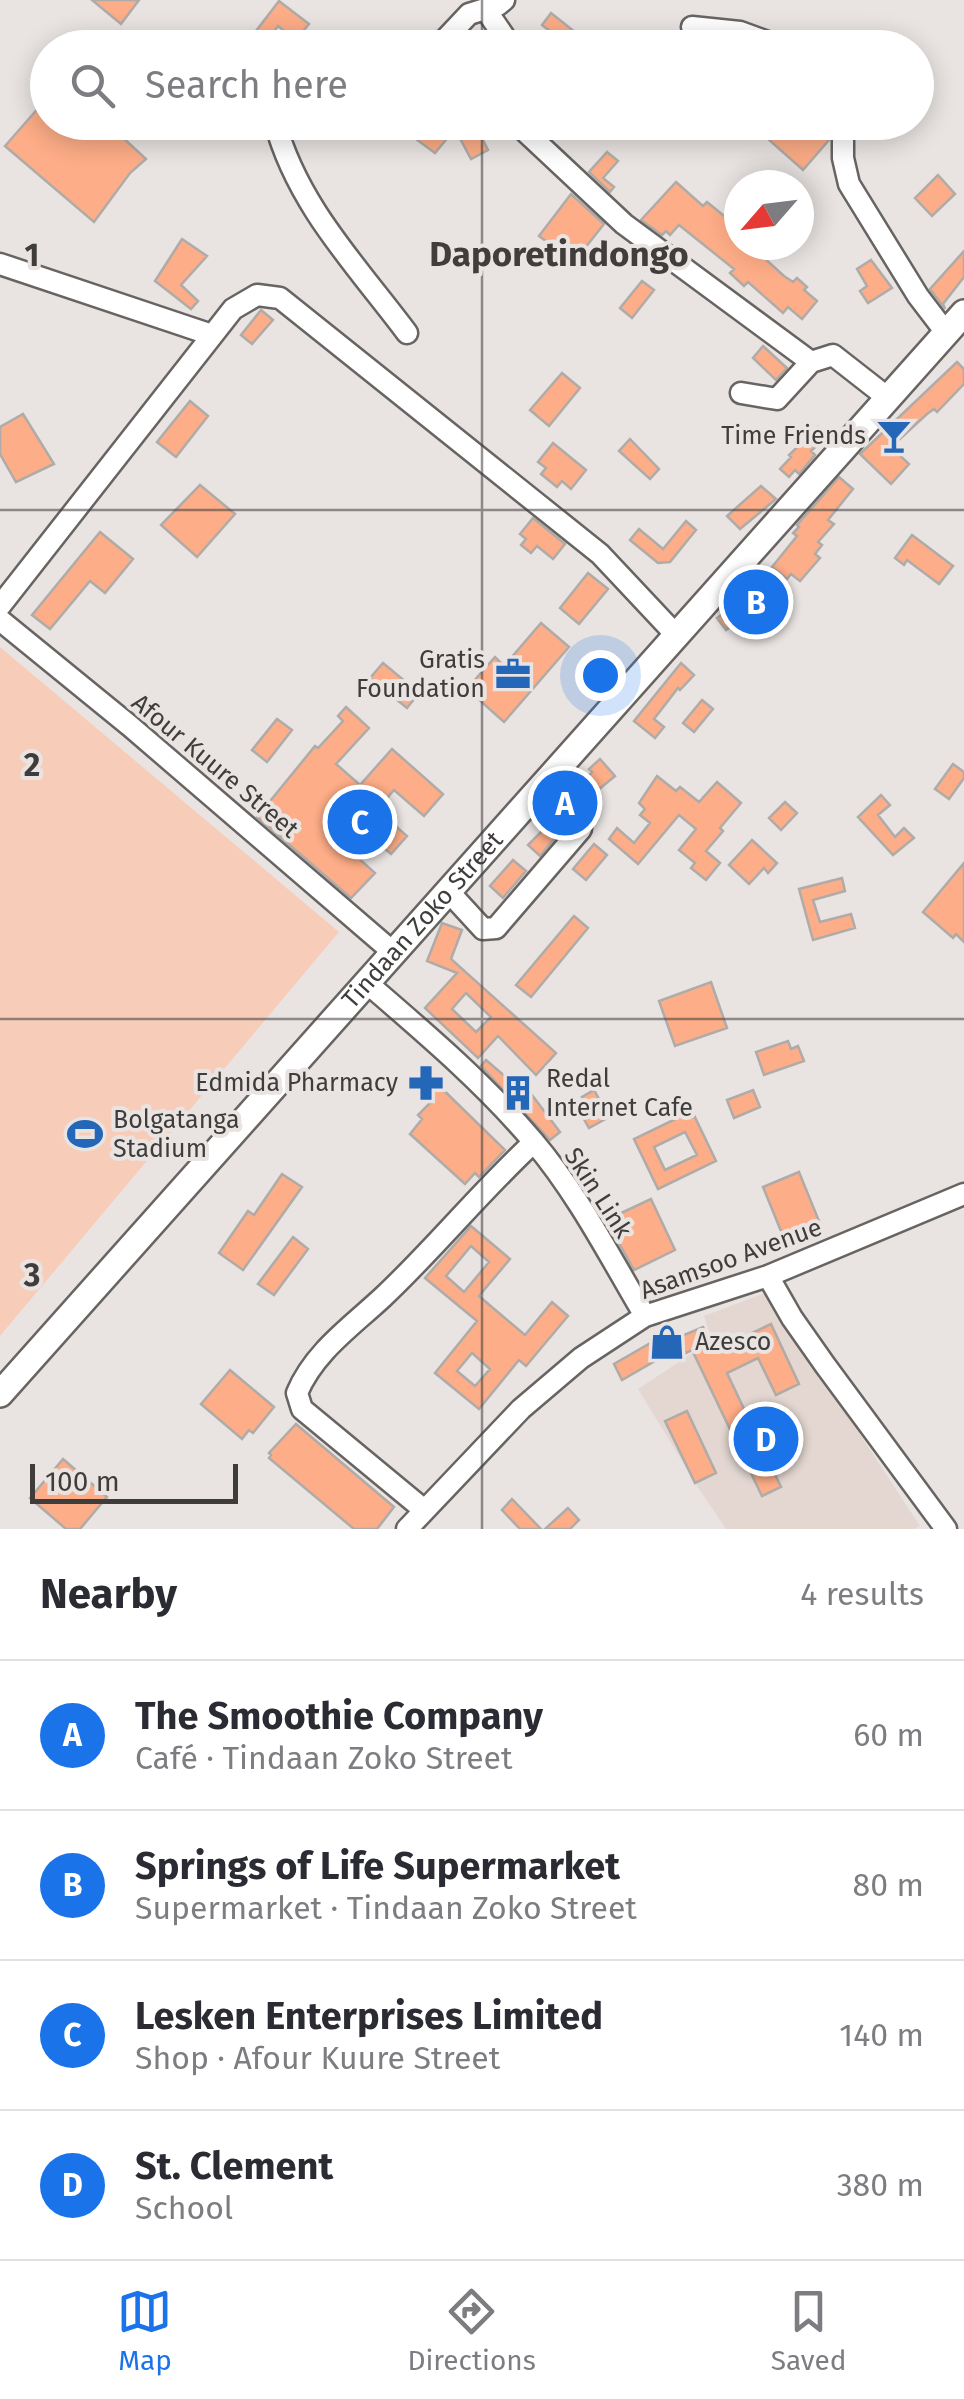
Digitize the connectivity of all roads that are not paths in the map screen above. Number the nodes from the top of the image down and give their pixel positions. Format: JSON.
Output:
{"nodes":[{"id":1,"x":495,"y":5,"type":"edge"},
{"id":2,"x":692,"y":28,"type":"dead end"},
{"id":3,"x":454,"y":30,"type":"edge"},
{"id":4,"x":505,"y":30,"type":"edge"},
{"id":5,"x":716,"y":30,"type":"edge"},
{"id":6,"x":280,"y":140,"type":"edge"},
{"id":7,"x":533,"y":140,"type":"edge"},
{"id":8,"x":842,"y":140,"type":"edge"},
{"id":9,"x":0,"y":264,"type":"edge"},
{"id":10,"x":959,"y":321,"type":"edge"},
{"id":11,"x":408,"y":333,"type":"dead end"},
{"id":12,"x":212,"y":335,"type":"junction"},
{"id":13,"x":811,"y":362,"type":"junction"},
{"id":14,"x":741,"y":393,"type":"dead end"},
{"id":15,"x":888,"y":398,"type":"junction"},
{"id":16,"x":0,"y":606,"type":"edge"},
{"id":17,"x":0,"y":620,"type":"edge"},
{"id":18,"x":677,"y":636,"type":"junction"},
{"id":19,"x":581,"y":829,"type":"dead end"},
{"id":20,"x":448,"y":892,"type":"junction"},
{"id":21,"x":394,"y":953,"type":"junction"},
{"id":22,"x":367,"y":983,"type":"junction"},
{"id":23,"x":534,"y":1142,"type":"junction"},
{"id":24,"x":964,"y":1194,"type":"edge"},
{"id":25,"x":768,"y":1276,"type":"junction"},
{"id":26,"x":645,"y":1316,"type":"junction"},
{"id":27,"x":0,"y":1394,"type":"edge"},
{"id":28,"x":424,"y":1508,"type":"junction"},
{"id":29,"x":407,"y":1529,"type":"edge"},
{"id":30,"x":946,"y":1529,"type":"edge"}],
"edges":[{"from":1,"to":3,"type":"street"},
{"from":1,"to":4,"type":"street"},
{"from":2,"to":5,"type":"street"},
{"from":6,"to":11,"type":"street"},
{"from":7,"to":13,"type":"street"},
{"from":8,"to":10,"type":"street"},
{"from":9,"to":12,"type":"street"},
{"from":10,"to":15,"type":"main road","name":"Tindaan Zoko Street"},
{"from":12,"to":16,"type":"street"},
{"from":12,"to":18,"type":"street"},
{"from":13,"to":14,"type":"street"},
{"from":13,"to":15,"type":"street"},
{"from":15,"to":18,"type":"main road","name":"Tindaan Zoko Street"},
{"from":17,"to":21,"type":"street","name":"Afour Kuure Street"},
{"from":18,"to":20,"type":"main road","name":"Tindaan Zoko Street"},
{"from":19,"to":20,"type":"street"},
{"from":20,"to":21,"type":"main road","name":"Tindaan Zoko Street"},
{"from":21,"to":22,"type":"main road","name":"Tindaan Zoko Street"},
{"from":22,"to":23,"type":"street","name":"Skin Link"},
{"from":22,"to":27,"type":"main road","name":"Tindaan Zoko Street"},
{"from":23,"to":26,"type":"street","name":"Skin Link"},
{"from":23,"to":28,"type":"street"},
{"from":24,"to":25,"type":"street","name":"Asamsoo Avenue"},
{"from":25,"to":26,"type":"street","name":"Asamsoo Avenue"},
{"from":25,"to":30,"type":"street"},
{"from":26,"to":28,"type":"street","name":"Asamsoo Avenue"},
{"from":28,"to":29,"type":"street","name":"Asamsoo Avenue"}]}
